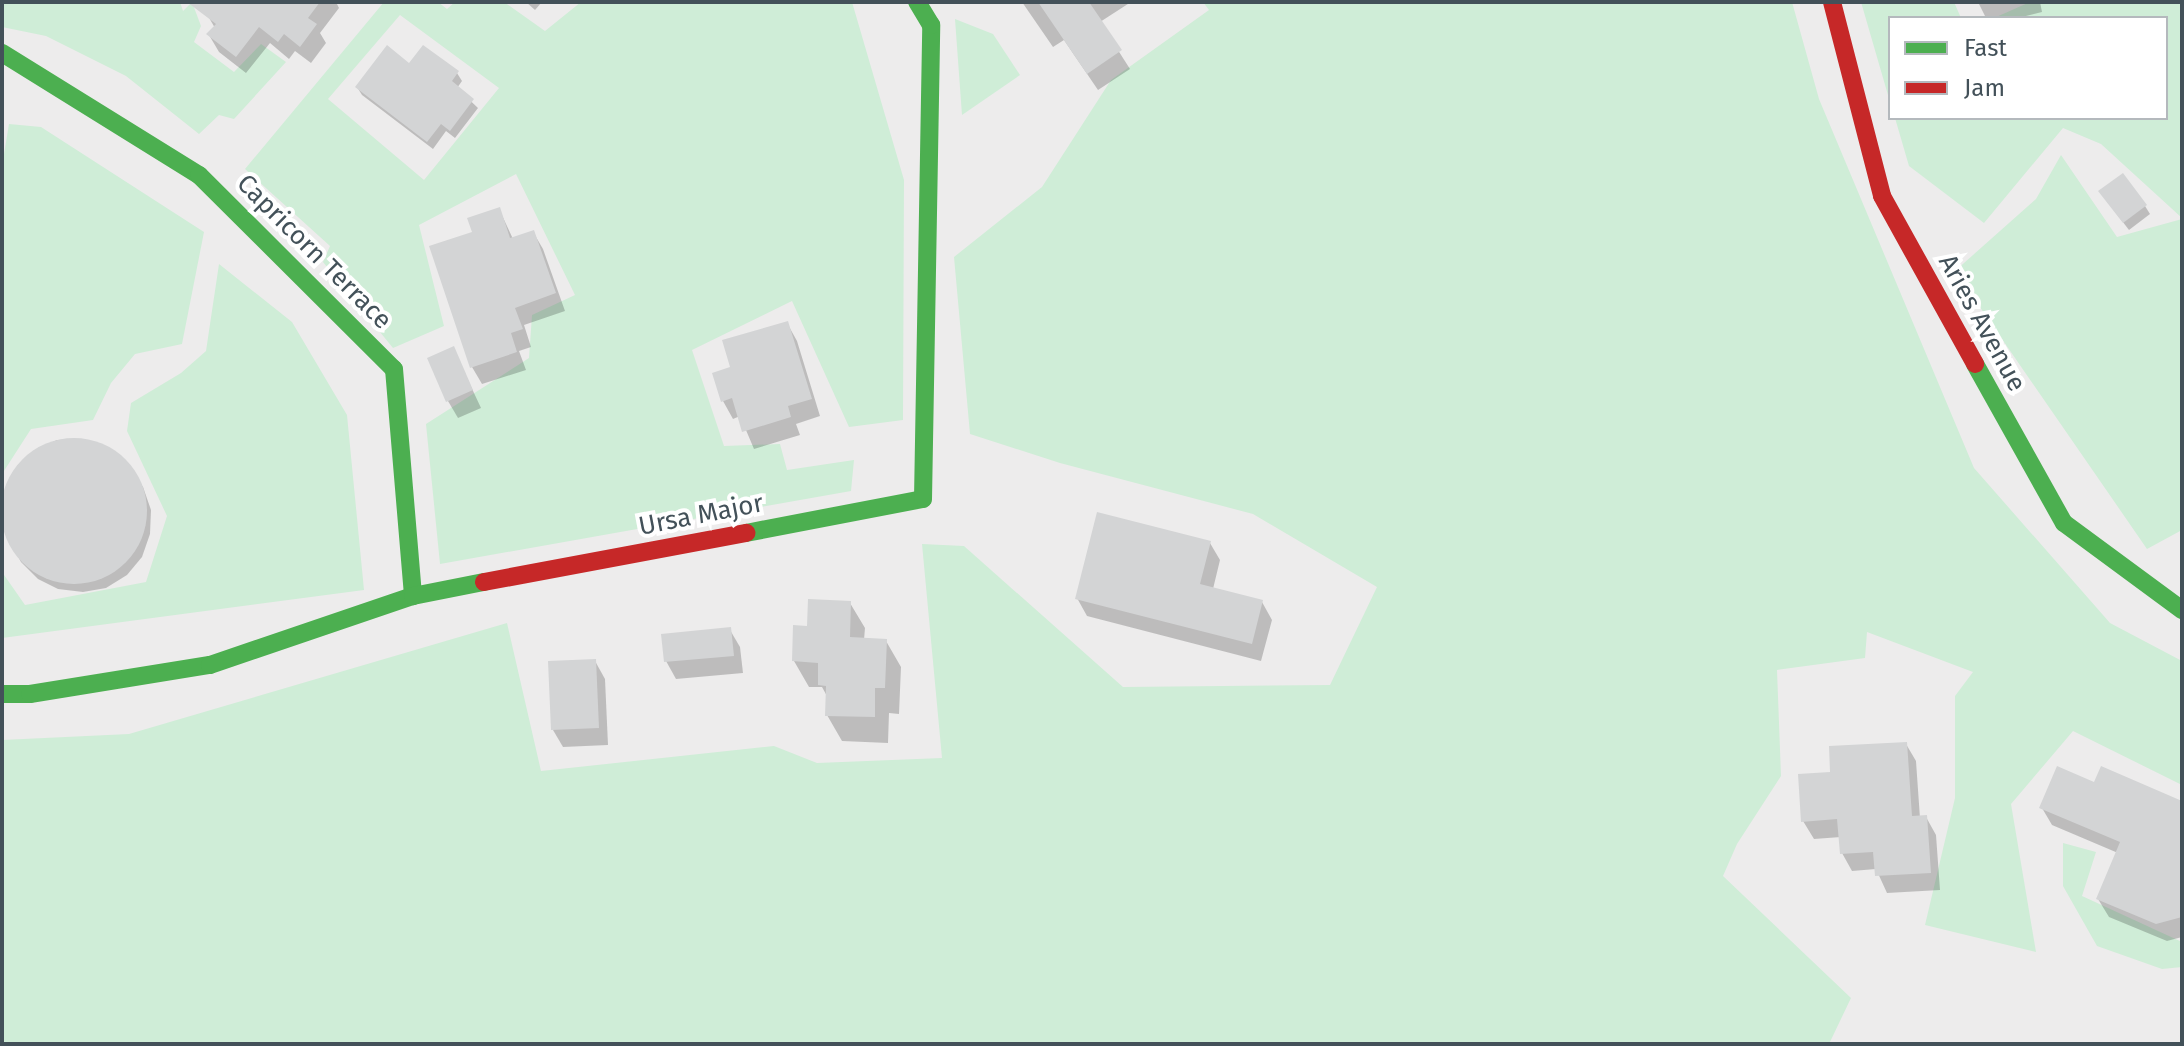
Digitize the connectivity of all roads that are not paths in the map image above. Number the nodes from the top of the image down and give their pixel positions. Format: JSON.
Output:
{"nodes":[{"id":1,"x":917,"y":2,"type":"edge"},
{"id":2,"x":1832,"y":2,"type":"edge"},
{"id":3,"x":2,"y":53,"type":"edge"},
{"id":4,"x":413,"y":596,"type":"junction"},
{"id":5,"x":2182,"y":610,"type":"edge"},
{"id":6,"x":2,"y":694,"type":"edge"}],
"edges":[{"from":1,"to":4,"type":"street","name":"Ursa Major"},
{"from":2,"to":5,"type":"street","name":"Aries Avenue"},
{"from":3,"to":4,"type":"street","name":"Capricorn Terrace"},
{"from":4,"to":6,"type":"street","name":"Ursa Major"}]}
